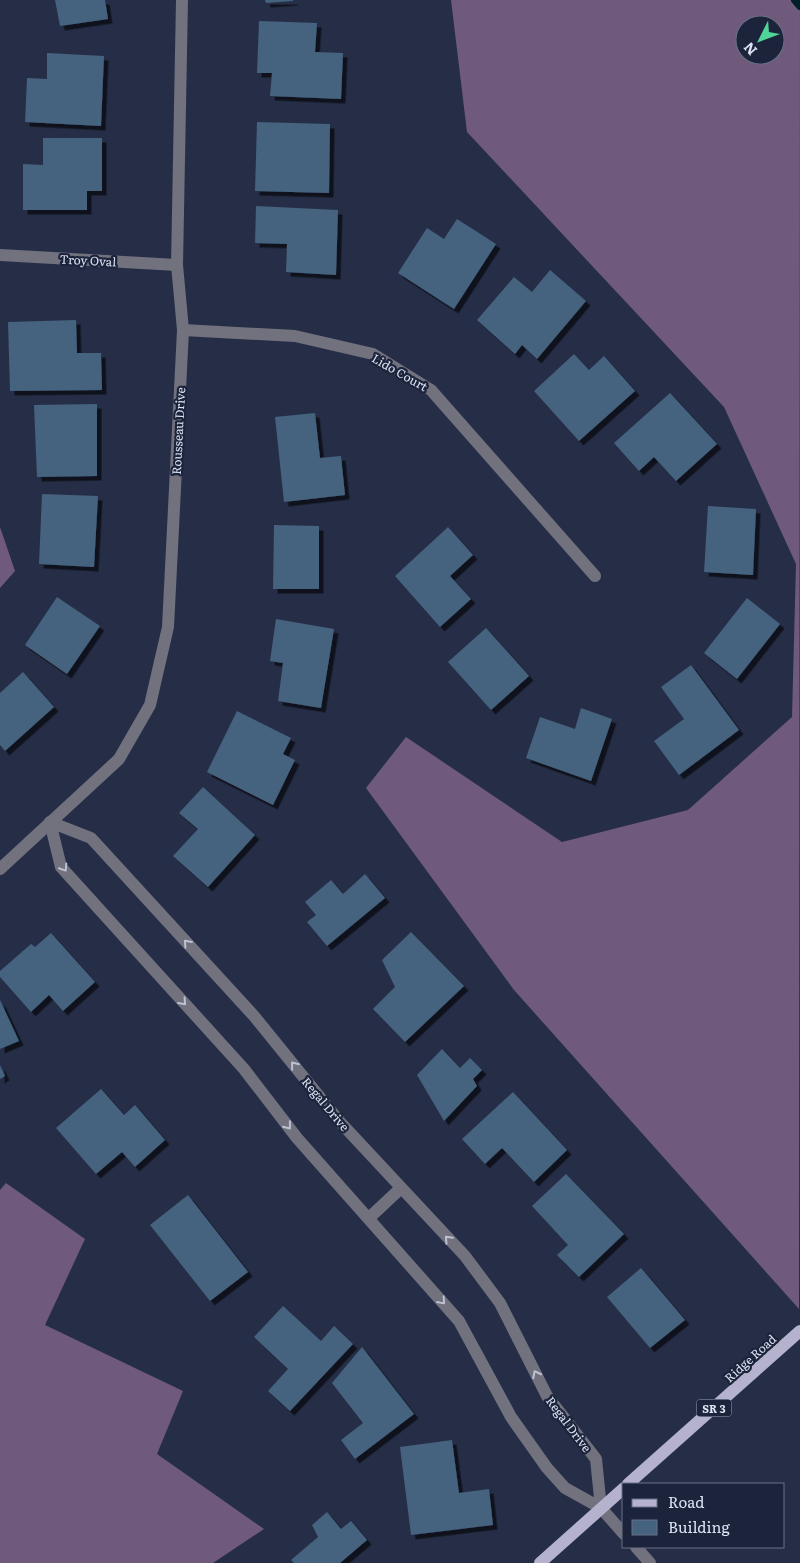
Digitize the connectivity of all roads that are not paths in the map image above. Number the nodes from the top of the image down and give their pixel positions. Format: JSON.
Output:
{"nodes":[{"id":1,"x":182,"y":0,"type":"edge"},
{"id":2,"x":0,"y":255,"type":"edge"},
{"id":3,"x":177,"y":264,"type":"junction"},
{"id":4,"x":183,"y":330,"type":"junction"},
{"id":5,"x":595,"y":576,"type":"dead end"},
{"id":6,"x":50,"y":822,"type":"junction"},
{"id":7,"x":0,"y":869,"type":"edge"},
{"id":8,"x":401,"y":1188,"type":"junction"},
{"id":9,"x":369,"y":1218,"type":"junction"},
{"id":10,"x":800,"y":1331,"type":"edge"},
{"id":11,"x":629,"y":1483,"type":"edge"},
{"id":12,"x":622,"y":1490,"type":"edge"},
{"id":13,"x":600,"y":1508,"type":"junction"},
{"id":14,"x":622,"y":1532,"type":"edge"},
{"id":15,"x":637,"y":1548,"type":"edge"},
{"id":16,"x":540,"y":1563,"type":"edge"},
{"id":17,"x":650,"y":1563,"type":"edge"}],
"edges":[{"from":1,"to":3,"type":"street","name":"Rousseau Drive"},
{"from":2,"to":3,"type":"street","name":"Troy Oval"},
{"from":3,"to":4,"type":"street","name":"Rousseau Drive"},
{"from":4,"to":5,"type":"street","name":"Lido Court"},
{"from":4,"to":6,"type":"street","name":"Rousseau Drive"},
{"from":6,"to":7,"type":"street","name":"Rousseau Drive"},
{"from":8,"to":6,"type":"street","name":"Regal Drive","one_way":true},
{"from":6,"to":9,"type":"street","one_way":true},
{"from":8,"to":9,"type":"street"},
{"from":13,"to":8,"type":"street","name":"Regal Drive","one_way":true},
{"from":9,"to":13,"type":"street","one_way":true},
{"from":10,"to":11,"type":"main road","name":"Ridge Road","number":"SR 3"},
{"from":12,"to":13,"type":"main road"},
{"from":13,"to":14,"type":"street"},
{"from":13,"to":16,"type":"main road"},
{"from":15,"to":17,"type":"street"}]}
